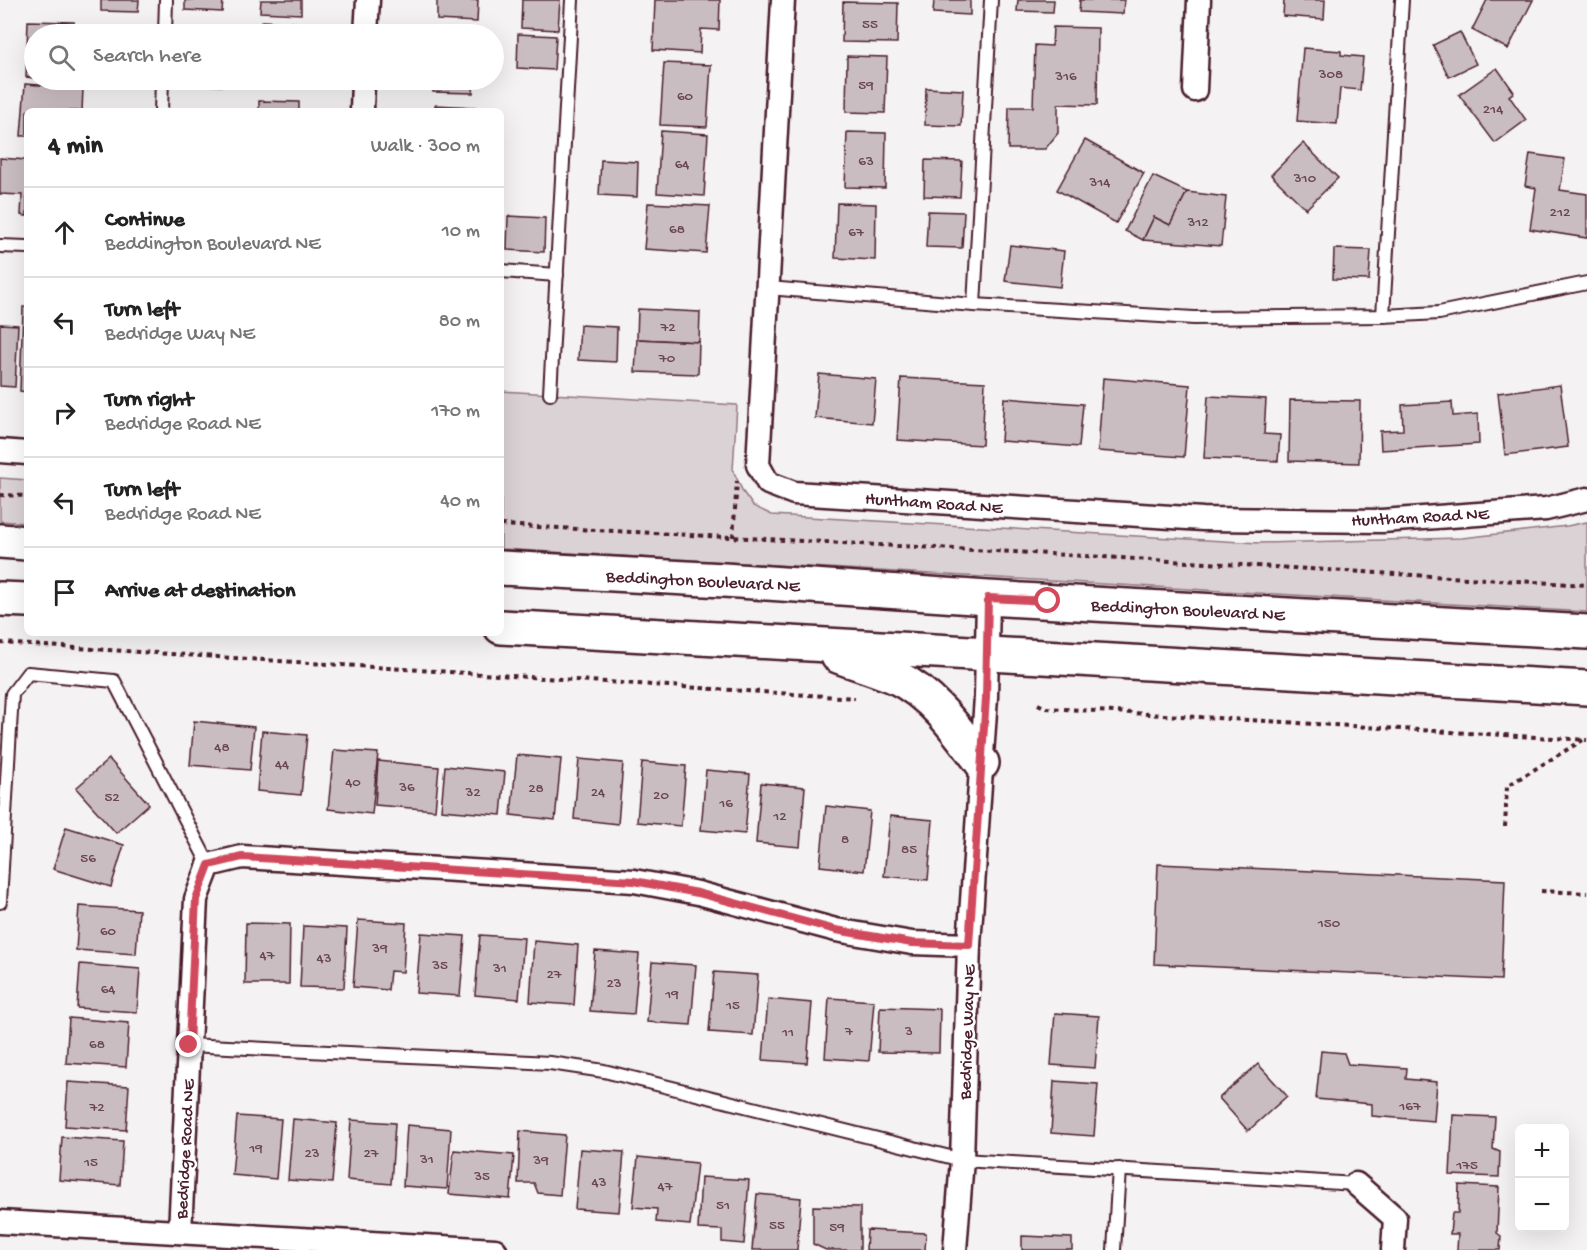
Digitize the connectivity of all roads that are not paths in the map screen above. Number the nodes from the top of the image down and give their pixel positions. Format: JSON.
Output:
{"nodes":[{"id":1,"x":166,"y":0,"type":"edge"},
{"id":2,"x":368,"y":0,"type":"edge"},
{"id":3,"x":572,"y":0,"type":"edge"},
{"id":4,"x":783,"y":0,"type":"edge"},
{"id":5,"x":991,"y":0,"type":"edge"},
{"id":6,"x":1199,"y":0,"type":"edge"},
{"id":7,"x":1402,"y":0,"type":"edge"},
{"id":8,"x":165,"y":24,"type":"edge"},
{"id":9,"x":367,"y":24,"type":"edge"},
{"id":10,"x":162,"y":90,"type":"edge"},
{"id":11,"x":363,"y":90,"type":"edge"},
{"id":12,"x":1195,"y":90,"type":"dead end"},
{"id":13,"x":161,"y":108,"type":"edge"},
{"id":14,"x":362,"y":108,"type":"edge"},
{"id":15,"x":0,"y":246,"type":"edge"},
{"id":16,"x":24,"y":247,"type":"edge"},
{"id":17,"x":504,"y":271,"type":"edge"},
{"id":18,"x":557,"y":275,"type":"junction"},
{"id":19,"x":1587,"y":283,"type":"edge"},
{"id":20,"x":768,"y":288,"type":"junction"},
{"id":21,"x":974,"y":305,"type":"junction"},
{"id":22,"x":1383,"y":316,"type":"junction"},
{"id":23,"x":550,"y":394,"type":"dead end"},
{"id":24,"x":0,"y":451,"type":"edge"},
{"id":25,"x":24,"y":453,"type":"edge"},
{"id":26,"x":1587,"y":500,"type":"edge"},
{"id":27,"x":0,"y":541,"type":"edge"},
{"id":28,"x":24,"y":543,"type":"edge"},
{"id":29,"x":504,"y":568,"type":"edge"},
{"id":30,"x":988,"y":598,"type":"junction"},
{"id":31,"x":0,"y":599,"type":"edge"},
{"id":32,"x":24,"y":600,"type":"edge"},
{"id":33,"x":504,"y":627,"type":"edge"},
{"id":34,"x":1587,"y":632,"type":"edge"},
{"id":35,"x":808,"y":645,"type":"junction"},
{"id":36,"x":987,"y":655,"type":"junction"},
{"id":37,"x":1587,"y":688,"type":"edge"},
{"id":38,"x":981,"y":763,"type":"junction"},
{"id":39,"x":209,"y":865,"type":"junction"},
{"id":40,"x":0,"y":902,"type":"edge"},
{"id":41,"x":969,"y":945,"type":"junction"},
{"id":42,"x":189,"y":1045,"type":"junction"},
{"id":43,"x":962,"y":1160,"type":"junction"},
{"id":44,"x":1119,"y":1169,"type":"junction"},
{"id":45,"x":1356,"y":1184,"type":"joint"},
{"id":46,"x":0,"y":1222,"type":"edge"},
{"id":47,"x":180,"y":1232,"type":"junction"},
{"id":48,"x":495,"y":1250,"type":"edge"},
{"id":49,"x":955,"y":1250,"type":"edge"},
{"id":50,"x":1114,"y":1250,"type":"edge"},
{"id":51,"x":1393,"y":1250,"type":"edge"}],
"edges":[{"from":1,"to":8,"type":"lane"},
{"from":2,"to":9,"type":"street"},
{"from":3,"to":18,"type":"lane"},
{"from":4,"to":20,"type":"street","name":"Huntham Road NE"},
{"from":5,"to":21,"type":"lane"},
{"from":6,"to":12,"type":"street"},
{"from":7,"to":22,"type":"lane"},
{"from":10,"to":13,"type":"lane"},
{"from":11,"to":14,"type":"street"},
{"from":15,"to":16,"type":"lane"},
{"from":17,"to":18,"type":"lane"},
{"from":18,"to":23,"type":"lane"},
{"from":19,"to":22,"type":"lane"},
{"from":20,"to":21,"type":"lane"},
{"from":20,"to":26,"type":"street","name":"Huntham Road NE"},
{"from":21,"to":22,"type":"lane"},
{"from":24,"to":25,"type":"street"},
{"from":27,"to":28,"type":"main road"},
{"from":29,"to":30,"type":"main road","name":"Beddington Boulevard NE"},
{"from":30,"to":34,"type":"main road","name":"Beddington Boulevard NE"},
{"from":30,"to":36,"type":"street","name":"Bedridge Way NE"},
{"from":31,"to":32,"type":"main road"},
{"from":33,"to":35,"type":"main road"},
{"from":35,"to":36,"type":"main road"},
{"from":35,"to":38,"type":"main road"},
{"from":36,"to":37,"type":"main road"},
{"from":36,"to":38,"type":"street","name":"Bedridge Way NE"},
{"from":38,"to":41,"type":"street","name":"Bedridge Way NE"},
{"from":39,"to":40,"type":"lane"},
{"from":39,"to":41,"type":"street"},
{"from":39,"to":42,"type":"street","name":"Bedridge Road NE"},
{"from":41,"to":43,"type":"street","name":"Bedridge Way NE"},
{"from":42,"to":43,"type":"lane"},
{"from":42,"to":47,"type":"street","name":"Bedridge Road NE"},
{"from":43,"to":44,"type":"lane"},
{"from":43,"to":49,"type":"street","name":"Bedridge Way NE"},
{"from":44,"to":45,"type":"lane"},
{"from":44,"to":50,"type":"lane"},
{"from":45,"to":51,"type":"street"},
{"from":46,"to":47,"type":"street"},
{"from":47,"to":48,"type":"street"}]}
